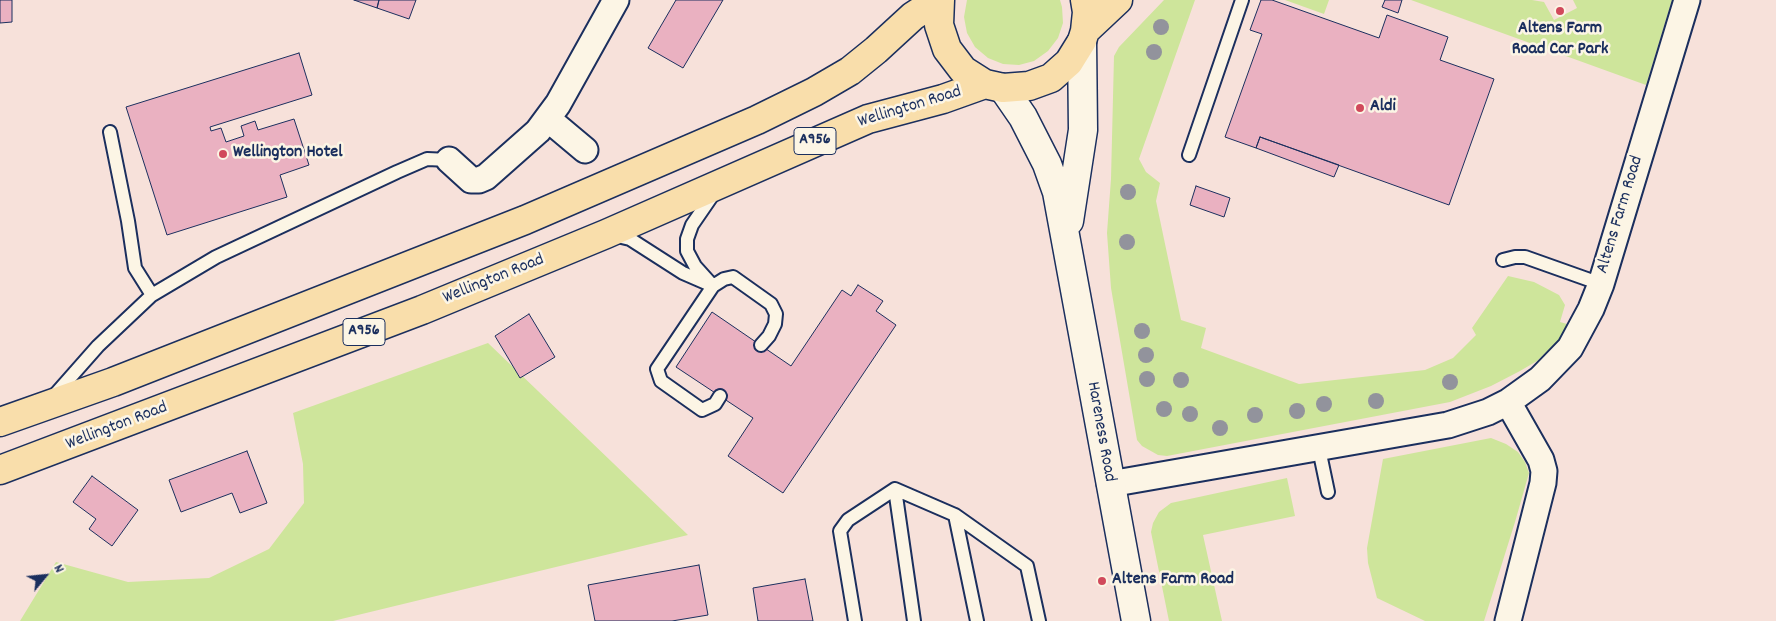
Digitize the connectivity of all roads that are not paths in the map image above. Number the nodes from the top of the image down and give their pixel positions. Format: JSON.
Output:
{"nodes":[{"id":1,"x":616,"y":0,"type":"edge"},
{"id":2,"x":939,"y":0,"type":"edge"},
{"id":3,"x":1085,"y":0,"type":"edge"},
{"id":4,"x":1118,"y":0,"type":"edge"},
{"id":5,"x":1242,"y":0,"type":"edge"},
{"id":6,"x":1687,"y":0,"type":"edge"},
{"id":7,"x":1083,"y":36,"type":"junction"},
{"id":8,"x":994,"y":86,"type":"junction"},
{"id":9,"x":548,"y":119,"type":"junction"},
{"id":10,"x":110,"y":132,"type":"dead end"},
{"id":11,"x":585,"y":150,"type":"dead end"},
{"id":12,"x":1189,"y":155,"type":"dead end"},
{"id":13,"x":449,"y":160,"type":"joint"},
{"id":14,"x":724,"y":182,"type":"junction"},
{"id":15,"x":606,"y":234,"type":"junction"},
{"id":16,"x":1066,"y":242,"type":"junction"},
{"id":17,"x":1503,"y":260,"type":"dead end"},
{"id":18,"x":1601,"y":284,"type":"junction"},
{"id":19,"x":713,"y":286,"type":"junction"},
{"id":20,"x":152,"y":295,"type":"junction"},
{"id":21,"x":761,"y":345,"type":"dead end"},
{"id":22,"x":720,"y":396,"type":"dead end"},
{"id":23,"x":1508,"y":402,"type":"junction"},
{"id":24,"x":45,"y":406,"type":"junction"},
{"id":25,"x":0,"y":422,"type":"edge"},
{"id":26,"x":1320,"y":449,"type":"junction"},
{"id":27,"x":0,"y":470,"type":"edge"},
{"id":28,"x":1110,"y":484,"type":"junction"},
{"id":29,"x":895,"y":489,"type":"junction"},
{"id":30,"x":1328,"y":492,"type":"dead end"},
{"id":31,"x":955,"y":515,"type":"junction"},
{"id":32,"x":855,"y":621,"type":"edge"},
{"id":33,"x":914,"y":621,"type":"edge"},
{"id":34,"x":977,"y":621,"type":"edge"},
{"id":35,"x":1039,"y":621,"type":"edge"},
{"id":36,"x":1136,"y":621,"type":"edge"},
{"id":37,"x":1508,"y":621,"type":"edge"}],
"edges":[{"from":1,"to":9,"type":"street"},
{"from":2,"to":8,"type":"main road","number":"A956"},
{"from":2,"to":24,"type":"main road","number":"A956"},
{"from":3,"to":7,"type":"main road","number":"A956"},
{"from":4,"to":7,"type":"main road","number":"A956"},
{"from":5,"to":12,"type":"lane"},
{"from":6,"to":18,"type":"street","name":"Altens Farm Road"},
{"from":7,"to":8,"type":"main road","number":"A956"},
{"from":7,"to":16,"type":"main road","name":"Hareness Road"},
{"from":8,"to":14,"type":"main road","name":"Wellington Road","number":"A956"},
{"from":8,"to":16,"type":"main road","name":"Hareness Road"},
{"from":9,"to":11,"type":"street"},
{"from":9,"to":13,"type":"street"},
{"from":10,"to":20,"type":"lane"},
{"from":13,"to":20,"type":"lane"},
{"from":14,"to":15,"type":"main road","name":"Wellington Road","number":"A956"},
{"from":14,"to":19,"type":"lane"},
{"from":15,"to":19,"type":"lane"},
{"from":15,"to":27,"type":"main road","name":"Wellington Road","number":"A956"},
{"from":16,"to":28,"type":"main road","name":"Hareness Road"},
{"from":17,"to":18,"type":"lane"},
{"from":18,"to":23,"type":"street","name":"Altens Farm Road"},
{"from":19,"to":21,"type":"lane"},
{"from":19,"to":22,"type":"lane"},
{"from":20,"to":24,"type":"lane"},
{"from":23,"to":26,"type":"street","name":"Altens Farm Road"},
{"from":23,"to":37,"type":"street"},
{"from":24,"to":25,"type":"main road","number":"A956"},
{"from":26,"to":28,"type":"street","name":"Altens Farm Road"},
{"from":26,"to":30,"type":"lane"},
{"from":28,"to":36,"type":"main road","name":"Hareness Road"},
{"from":29,"to":31,"type":"lane"},
{"from":29,"to":32,"type":"lane"},
{"from":29,"to":33,"type":"lane"},
{"from":31,"to":34,"type":"lane"},
{"from":31,"to":35,"type":"lane"}]}
